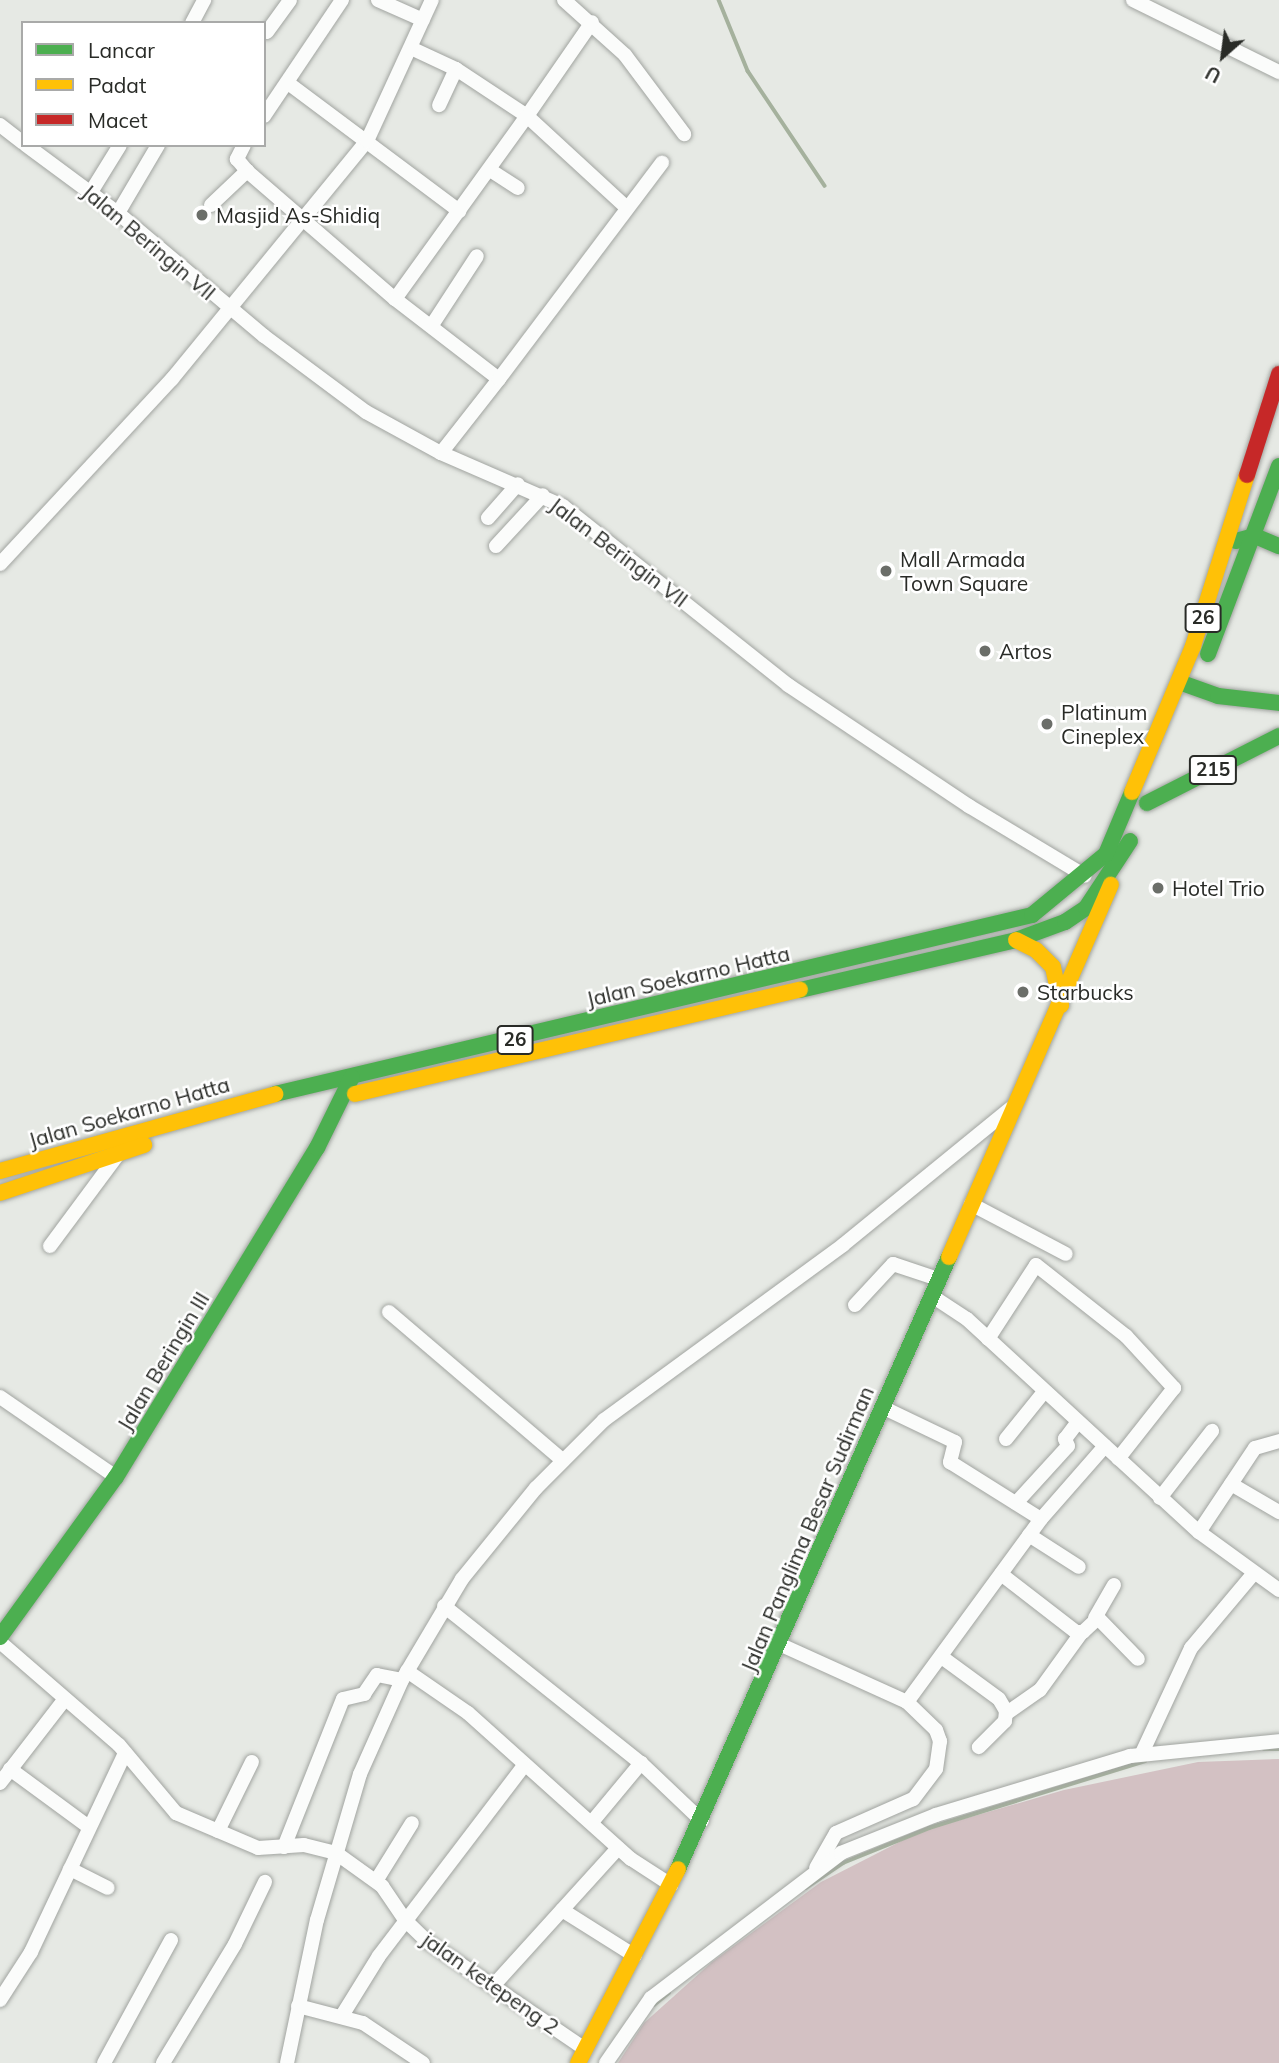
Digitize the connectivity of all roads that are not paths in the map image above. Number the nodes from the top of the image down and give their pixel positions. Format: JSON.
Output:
{"nodes":[{"id":1,"x":204,"y":0,"type":"edge"},
{"id":2,"x":290,"y":0,"type":"edge"},
{"id":3,"x":342,"y":0,"type":"edge"},
{"id":4,"x":378,"y":0,"type":"edge"},
{"id":5,"x":432,"y":0,"type":"edge"},
{"id":6,"x":564,"y":0,"type":"edge"},
{"id":7,"x":1133,"y":0,"type":"edge"},
{"id":8,"x":419,"y":19,"type":"junction"},
{"id":9,"x":193,"y":21,"type":"edge"},
{"id":10,"x":592,"y":22,"type":"junction"},
{"id":11,"x":267,"y":32,"type":"dead end"},
{"id":12,"x":413,"y":49,"type":"junction"},
{"id":13,"x":456,"y":69,"type":"junction"},
{"id":14,"x":1279,"y":72,"type":"edge"},
{"id":15,"x":288,"y":83,"type":"junction"},
{"id":16,"x":439,"y":105,"type":"dead end"},
{"id":17,"x":266,"y":113,"type":"edge"},
{"id":18,"x":527,"y":116,"type":"junction"},
{"id":19,"x":0,"y":125,"type":"edge"},
{"id":20,"x":684,"y":134,"type":"dead end"},
{"id":21,"x":363,"y":137,"type":"junction"},
{"id":22,"x":21,"y":142,"type":"edge"},
{"id":23,"x":28,"y":147,"type":"edge"},
{"id":24,"x":119,"y":147,"type":"edge"},
{"id":25,"x":157,"y":147,"type":"edge"},
{"id":26,"x":239,"y":147,"type":"edge"},
{"id":27,"x":662,"y":163,"type":"dead end"},
{"id":28,"x":490,"y":170,"type":"junction"},
{"id":29,"x":247,"y":171,"type":"junction"},
{"id":30,"x":518,"y":188,"type":"dead end"},
{"id":31,"x":90,"y":192,"type":"junction"},
{"id":32,"x":211,"y":205,"type":"dead end"},
{"id":33,"x":628,"y":208,"type":"junction"},
{"id":34,"x":459,"y":211,"type":"junction"},
{"id":35,"x":118,"y":213,"type":"junction"},
{"id":36,"x":298,"y":216,"type":"junction"},
{"id":37,"x":477,"y":256,"type":"dead end"},
{"id":38,"x":396,"y":299,"type":"junction"},
{"id":39,"x":230,"y":309,"type":"junction"},
{"id":40,"x":432,"y":325,"type":"junction"},
{"id":41,"x":1279,"y":374,"type":"edge"},
{"id":42,"x":499,"y":379,"type":"junction"},
{"id":43,"x":441,"y":453,"type":"junction"},
{"id":44,"x":1279,"y":466,"type":"edge"},
{"id":45,"x":518,"y":484,"type":"junction"},
{"id":46,"x":543,"y":495,"type":"junction"},
{"id":47,"x":1268,"y":498,"type":"junction"},
{"id":48,"x":488,"y":518,"type":"dead end"},
{"id":49,"x":1255,"y":536,"type":"junction"},
{"id":50,"x":1279,"y":545,"type":"edge"},
{"id":51,"x":496,"y":546,"type":"dead end"},
{"id":52,"x":1222,"y":560,"type":"junction"},
{"id":53,"x":0,"y":564,"type":"edge"},
{"id":54,"x":1186,"y":686,"type":"junction"},
{"id":55,"x":1279,"y":703,"type":"edge"},
{"id":56,"x":1279,"y":736,"type":"edge"},
{"id":57,"x":1147,"y":803,"type":"junction"},
{"id":58,"x":1097,"y":885,"type":"junction"},
{"id":59,"x":1086,"y":908,"type":"junction"},
{"id":60,"x":1032,"y":915,"type":"junction"},
{"id":61,"x":1065,"y":922,"type":"junction"},
{"id":62,"x":1016,"y":940,"type":"junction"},
{"id":63,"x":1079,"y":957,"type":"junction"},
{"id":64,"x":757,"y":982,"type":"junction"},
{"id":65,"x":759,"y":1001,"type":"junction"},
{"id":66,"x":1061,"y":1005,"type":"junction"},
{"id":67,"x":352,"y":1077,"type":"junction"},
{"id":68,"x":345,"y":1096,"type":"junction"},
{"id":69,"x":1016,"y":1104,"type":"junction"},
{"id":70,"x":119,"y":1154,"type":"junction"},
{"id":71,"x":0,"y":1171,"type":"edge"},
{"id":72,"x":0,"y":1193,"type":"edge"},
{"id":73,"x":971,"y":1205,"type":"junction"},
{"id":74,"x":50,"y":1246,"type":"dead end"},
{"id":75,"x":1066,"y":1254,"type":"dead end"},
{"id":76,"x":938,"y":1279,"type":"junction"},
{"id":77,"x":932,"y":1296,"type":"junction"},
{"id":78,"x":855,"y":1305,"type":"dead end"},
{"id":79,"x":389,"y":1312,"type":"dead end"},
{"id":80,"x":988,"y":1339,"type":"junction"},
{"id":81,"x":1043,"y":1394,"type":"junction"},
{"id":82,"x":0,"y":1397,"type":"edge"},
{"id":83,"x":882,"y":1408,"type":"junction"},
{"id":84,"x":1077,"y":1423,"type":"junction"},
{"id":85,"x":1212,"y":1432,"type":"dead end"},
{"id":86,"x":1006,"y":1439,"type":"dead end"},
{"id":87,"x":1279,"y":1441,"type":"edge"},
{"id":88,"x":1105,"y":1447,"type":"junction"},
{"id":89,"x":1118,"y":1458,"type":"junction"},
{"id":90,"x":562,"y":1460,"type":"junction"},
{"id":91,"x":116,"y":1477,"type":"junction"},
{"id":92,"x":1231,"y":1483,"type":"junction"},
{"id":93,"x":1160,"y":1498,"type":"junction"},
{"id":94,"x":1016,"y":1503,"type":"junction"},
{"id":95,"x":1279,"y":1512,"type":"edge"},
{"id":96,"x":1041,"y":1519,"type":"junction"},
{"id":97,"x":1199,"y":1532,"type":"junction"},
{"id":98,"x":1029,"y":1535,"type":"junction"},
{"id":99,"x":1079,"y":1567,"type":"dead end"},
{"id":100,"x":1001,"y":1573,"type":"junction"},
{"id":101,"x":1254,"y":1573,"type":"junction"},
{"id":102,"x":1114,"y":1585,"type":"dead end"},
{"id":103,"x":1279,"y":1590,"type":"edge"},
{"id":104,"x":444,"y":1606,"type":"junction"},
{"id":105,"x":1095,"y":1618,"type":"junction"},
{"id":106,"x":1082,"y":1632,"type":"junction"},
{"id":107,"x":0,"y":1639,"type":"edge"},
{"id":108,"x":779,"y":1644,"type":"junction"},
{"id":109,"x":943,"y":1658,"type":"junction"},
{"id":110,"x":1138,"y":1659,"type":"dead end"},
{"id":111,"x":405,"y":1675,"type":"junction"},
{"id":112,"x":65,"y":1699,"type":"junction"},
{"id":113,"x":907,"y":1702,"type":"junction"},
{"id":114,"x":1007,"y":1713,"type":"junction"},
{"id":115,"x":1279,"y":1741,"type":"edge"},
{"id":116,"x":979,"y":1747,"type":"dead end"},
{"id":117,"x":125,"y":1753,"type":"junction"},
{"id":118,"x":1142,"y":1753,"type":"junction"},
{"id":119,"x":252,"y":1762,"type":"dead end"},
{"id":120,"x":641,"y":1763,"type":"junction"},
{"id":121,"x":524,"y":1766,"type":"junction"},
{"id":122,"x":10,"y":1769,"type":"junction"},
{"id":123,"x":0,"y":1783,"type":"edge"},
{"id":124,"x":702,"y":1821,"type":"junction"},
{"id":125,"x":592,"y":1822,"type":"junction"},
{"id":126,"x":412,"y":1823,"type":"dead end"},
{"id":127,"x":89,"y":1827,"type":"junction"},
{"id":128,"x":218,"y":1831,"type":"junction"},
{"id":129,"x":284,"y":1847,"type":"junction"},
{"id":130,"x":618,"y":1848,"type":"junction"},
{"id":131,"x":335,"y":1853,"type":"junction"},
{"id":132,"x":816,"y":1868,"type":"junction"},
{"id":133,"x":70,"y":1869,"type":"junction"},
{"id":134,"x":376,"y":1881,"type":"junction"},
{"id":135,"x":265,"y":1882,"type":"dead end"},
{"id":136,"x":671,"y":1885,"type":"junction"},
{"id":137,"x":108,"y":1888,"type":"dead end"},
{"id":138,"x":562,"y":1910,"type":"junction"},
{"id":139,"x":405,"y":1920,"type":"junction"},
{"id":140,"x":171,"y":1940,"type":"dead end"},
{"id":141,"x":635,"y":1956,"type":"junction"},
{"id":142,"x":493,"y":1986,"type":"junction"},
{"id":143,"x":0,"y":2000,"type":"edge"},
{"id":144,"x":298,"y":2006,"type":"junction"},
{"id":145,"x":343,"y":2014,"type":"junction"},
{"id":146,"x":582,"y":2056,"type":"edge"},
{"id":147,"x":104,"y":2063,"type":"edge"},
{"id":148,"x":163,"y":2063,"type":"edge"},
{"id":149,"x":287,"y":2063,"type":"edge"},
{"id":150,"x":423,"y":2063,"type":"edge"},
{"id":151,"x":606,"y":2063,"type":"edge"}],
"edges":[{"from":1,"to":9,"type":"street"},
{"from":2,"to":11,"type":"street"},
{"from":3,"to":15,"type":"street"},
{"from":4,"to":8,"type":"street"},
{"from":5,"to":8,"type":"street"},
{"from":6,"to":10,"type":"street"},
{"from":7,"to":14,"type":"street"},
{"from":8,"to":12,"type":"street"},
{"from":10,"to":18,"type":"street"},
{"from":10,"to":20,"type":"street"},
{"from":12,"to":13,"type":"street"},
{"from":12,"to":21,"type":"street"},
{"from":13,"to":16,"type":"street"},
{"from":13,"to":18,"type":"street"},
{"from":15,"to":17,"type":"street"},
{"from":15,"to":21,"type":"street"},
{"from":18,"to":28,"type":"street"},
{"from":18,"to":33,"type":"street"},
{"from":19,"to":22,"type":"street","name":"Jalan Beringin VII"},
{"from":21,"to":34,"type":"street"},
{"from":21,"to":36,"type":"street"},
{"from":23,"to":31,"type":"street","name":"Jalan Beringin VII"},
{"from":24,"to":31,"type":"street"},
{"from":25,"to":35,"type":"street"},
{"from":26,"to":29,"type":"street"},
{"from":27,"to":33,"type":"street"},
{"from":28,"to":30,"type":"street"},
{"from":28,"to":34,"type":"street"},
{"from":29,"to":32,"type":"street"},
{"from":29,"to":36,"type":"street"},
{"from":31,"to":35,"type":"street","name":"Jalan Beringin VII"},
{"from":33,"to":42,"type":"street"},
{"from":34,"to":38,"type":"street"},
{"from":35,"to":39,"type":"street","name":"Jalan Beringin VII"},
{"from":36,"to":38,"type":"street"},
{"from":36,"to":39,"type":"street"},
{"from":37,"to":40,"type":"street"},
{"from":38,"to":40,"type":"street"},
{"from":39,"to":43,"type":"street","name":"Jalan Beringin VII"},
{"from":39,"to":53,"type":"street"},
{"from":40,"to":42,"type":"street"},
{"from":41,"to":52,"type":"main road","number":"26"},
{"from":42,"to":43,"type":"street"},
{"from":43,"to":45,"type":"street","name":"Jalan Beringin VII"},
{"from":44,"to":47,"type":"main road","number":"26"},
{"from":45,"to":46,"type":"street","name":"Jalan Beringin VII"},
{"from":45,"to":48,"type":"street"},
{"from":46,"to":51,"type":"street"},
{"from":46,"to":58,"type":"street","name":"Jalan Beringin VII"},
{"from":47,"to":49,"type":"main road","number":"26"},
{"from":47,"to":50,"type":"main road"},
{"from":49,"to":50,"type":"main road"},
{"from":49,"to":52,"type":"main road"},
{"from":49,"to":54,"type":"main road","number":"26"},
{"from":52,"to":54,"type":"main road","number":"26"},
{"from":54,"to":55,"type":"main road"},
{"from":54,"to":57,"type":"main road","number":"26"},
{"from":54,"to":58,"type":"main road","number":"26"},
{"from":56,"to":57,"type":"main road","number":"215"},
{"from":57,"to":58,"type":"main road","number":"26"},
{"from":58,"to":59,"type":"main road","number":"26"},
{"from":58,"to":60,"type":"main road","number":"26"},
{"from":58,"to":63,"type":"main road"},
{"from":59,"to":61,"type":"main road","number":"26"},
{"from":59,"to":63,"type":"main road"},
{"from":60,"to":61,"type":"main road"},
{"from":60,"to":64,"type":"main road","name":"Jalan Soekarno Hatta","number":"26"},
{"from":61,"to":62,"type":"main road","number":"26"},
{"from":61,"to":63,"type":"main road"},
{"from":62,"to":65,"type":"main road","name":"Jalan Soekarno Hatta","number":"26"},
{"from":62,"to":66,"type":"main road"},
{"from":63,"to":66,"type":"main road","name":"Jalan Panglima Besar Sudirman"},
{"from":64,"to":65,"type":"main road"},
{"from":64,"to":67,"type":"main road","name":"Jalan Soekarno Hatta","number":"26"},
{"from":65,"to":68,"type":"main road","name":"Jalan Soekarno Hatta","number":"26"},
{"from":66,"to":69,"type":"main road","name":"Jalan Panglima Besar Sudirman"},
{"from":67,"to":68,"type":"main road"},
{"from":67,"to":71,"type":"main road","name":"Jalan Soekarno Hatta","number":"26"},
{"from":68,"to":70,"type":"main road","name":"Jalan Soekarno Hatta","number":"26"},
{"from":68,"to":91,"type":"main road","name":"Jalan Beringin III"},
{"from":69,"to":73,"type":"main road","name":"Jalan Panglima Besar Sudirman"},
{"from":69,"to":90,"type":"street"},
{"from":70,"to":72,"type":"main road","name":"Jalan Soekarno Hatta","number":"26"},
{"from":70,"to":74,"type":"street"},
{"from":73,"to":75,"type":"street"},
{"from":73,"to":76,"type":"main road","name":"Jalan Panglima Besar Sudirman"},
{"from":76,"to":77,"type":"main road","name":"Jalan Panglima Besar Sudirman"},
{"from":76,"to":78,"type":"street"},
{"from":77,"to":80,"type":"street"},
{"from":77,"to":83,"type":"main road","name":"Jalan Panglima Besar Sudirman"},
{"from":79,"to":90,"type":"street"},
{"from":80,"to":81,"type":"street"},
{"from":80,"to":89,"type":"street"},
{"from":81,"to":84,"type":"street"},
{"from":81,"to":86,"type":"street"},
{"from":82,"to":91,"type":"street"},
{"from":83,"to":94,"type":"street"},
{"from":83,"to":108,"type":"main road","name":"Jalan Panglima Besar Sudirman"},
{"from":84,"to":88,"type":"street"},
{"from":84,"to":94,"type":"street"},
{"from":85,"to":93,"type":"street"},
{"from":87,"to":92,"type":"street"},
{"from":88,"to":89,"type":"street"},
{"from":88,"to":96,"type":"street"},
{"from":89,"to":93,"type":"street"},
{"from":90,"to":104,"type":"street"},
{"from":91,"to":107,"type":"main road","name":"Jalan Beringin III"},
{"from":92,"to":95,"type":"street"},
{"from":92,"to":97,"type":"street"},
{"from":93,"to":97,"type":"street"},
{"from":94,"to":96,"type":"street"},
{"from":96,"to":98,"type":"street"},
{"from":97,"to":101,"type":"street"},
{"from":98,"to":99,"type":"street"},
{"from":98,"to":100,"type":"street"},
{"from":100,"to":106,"type":"street"},
{"from":100,"to":109,"type":"street"},
{"from":101,"to":103,"type":"street"},
{"from":101,"to":118,"type":"street"},
{"from":102,"to":105,"type":"street"},
{"from":104,"to":111,"type":"street"},
{"from":104,"to":120,"type":"street"},
{"from":105,"to":106,"type":"street"},
{"from":105,"to":110,"type":"street"},
{"from":106,"to":114,"type":"street"},
{"from":107,"to":112,"type":"street","name":"jalan ketepeng 2"},
{"from":108,"to":113,"type":"street"},
{"from":108,"to":124,"type":"main road","name":"Jalan Panglima Besar Sudirman"},
{"from":109,"to":113,"type":"street"},
{"from":109,"to":114,"type":"street"},
{"from":111,"to":121,"type":"street"},
{"from":111,"to":129,"type":"street"},
{"from":111,"to":131,"type":"street"},
{"from":112,"to":117,"type":"street","name":"jalan ketepeng 2"},
{"from":112,"to":122,"type":"street"},
{"from":113,"to":132,"type":"street"},
{"from":114,"to":116,"type":"street"},
{"from":115,"to":118,"type":"street"},
{"from":117,"to":127,"type":"street"},
{"from":117,"to":128,"type":"street","name":"jalan ketepeng 2"},
{"from":118,"to":132,"type":"street"},
{"from":119,"to":128,"type":"street"},
{"from":120,"to":124,"type":"street"},
{"from":120,"to":125,"type":"street"},
{"from":121,"to":125,"type":"street"},
{"from":121,"to":139,"type":"street"},
{"from":122,"to":123,"type":"street"},
{"from":122,"to":127,"type":"street"},
{"from":124,"to":136,"type":"main road","name":"Jalan Panglima Besar Sudirman"},
{"from":125,"to":130,"type":"street"},
{"from":126,"to":134,"type":"street"},
{"from":127,"to":133,"type":"street"},
{"from":128,"to":129,"type":"street","name":"jalan ketepeng 2"},
{"from":129,"to":131,"type":"street","name":"jalan ketepeng 2"},
{"from":130,"to":136,"type":"street"},
{"from":130,"to":138,"type":"street"},
{"from":131,"to":134,"type":"street","name":"jalan ketepeng 2"},
{"from":131,"to":144,"type":"street"},
{"from":132,"to":151,"type":"street"},
{"from":133,"to":137,"type":"street"},
{"from":133,"to":143,"type":"street"},
{"from":134,"to":139,"type":"street","name":"jalan ketepeng 2"},
{"from":135,"to":148,"type":"street"},
{"from":136,"to":141,"type":"main road","name":"Jalan Panglima Besar Sudirman"},
{"from":138,"to":141,"type":"street"},
{"from":138,"to":142,"type":"street"},
{"from":139,"to":142,"type":"street","name":"jalan ketepeng 2"},
{"from":139,"to":145,"type":"street"},
{"from":140,"to":147,"type":"street"},
{"from":141,"to":146,"type":"main road","name":"Jalan Panglima Besar Sudirman"},
{"from":142,"to":146,"type":"street","name":"jalan ketepeng 2"},
{"from":144,"to":145,"type":"street"},
{"from":144,"to":149,"type":"street"},
{"from":145,"to":150,"type":"street"}]}
